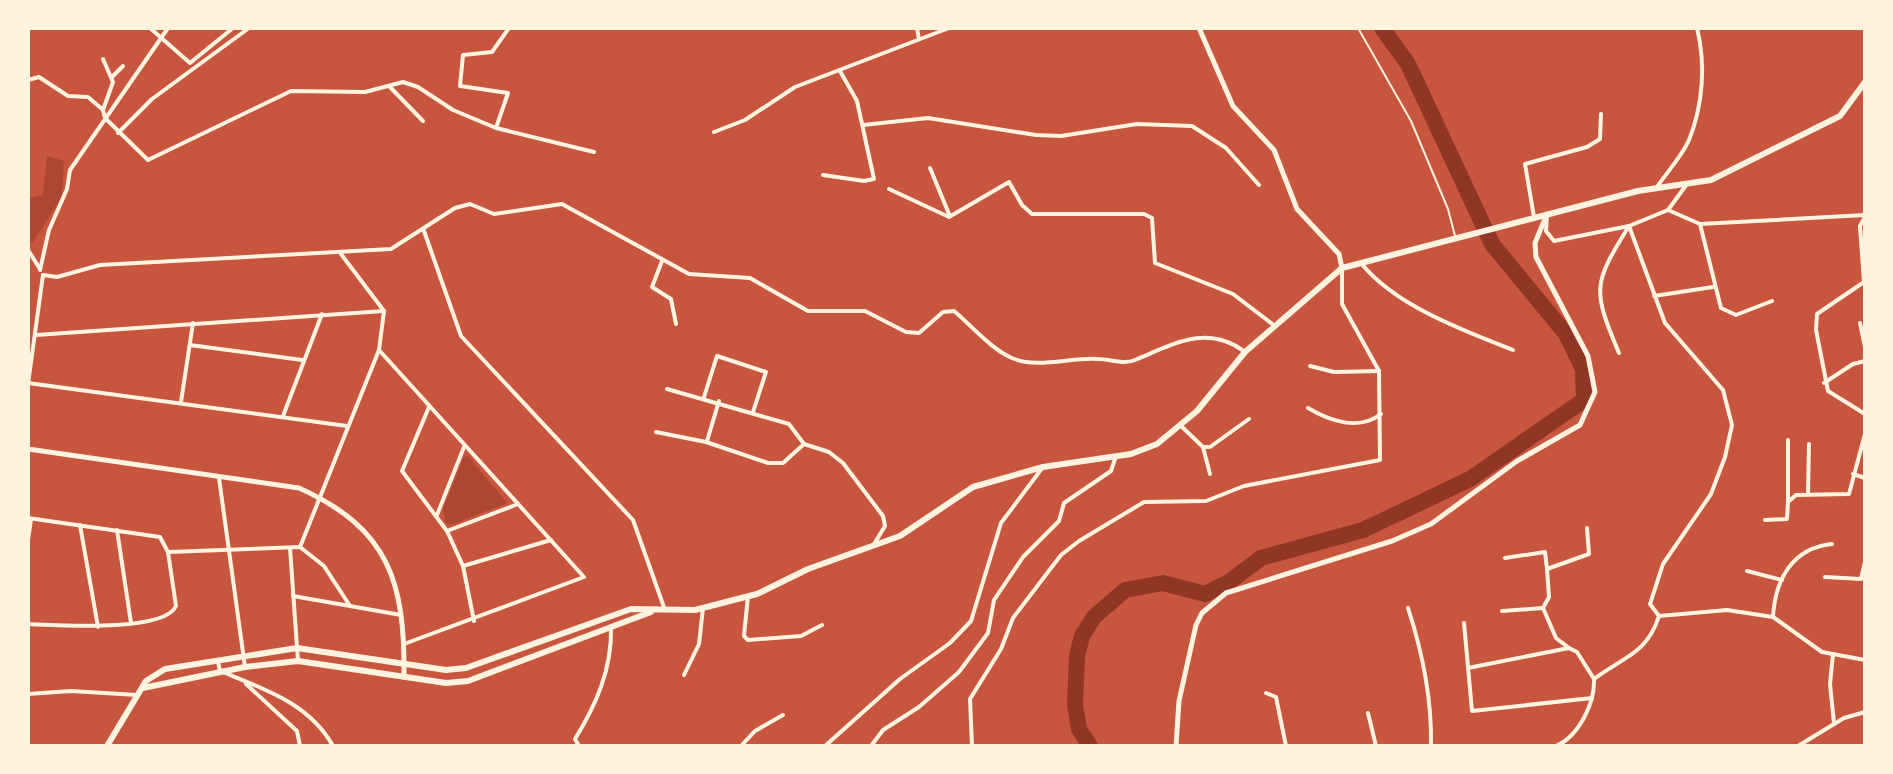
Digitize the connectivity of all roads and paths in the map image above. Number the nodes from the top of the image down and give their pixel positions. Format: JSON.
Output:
{"nodes":[{"id":1,"x":150,"y":28,"type":"edge"},
{"id":2,"x":168,"y":28,"type":"edge"},
{"id":3,"x":233,"y":28,"type":"edge"},
{"id":4,"x":249,"y":28,"type":"edge"},
{"id":5,"x":509,"y":28,"type":"edge"},
{"id":6,"x":917,"y":28,"type":"edge"},
{"id":7,"x":949,"y":28,"type":"edge"},
{"id":8,"x":1199,"y":28,"type":"edge"},
{"id":9,"x":1358,"y":28,"type":"edge"},
{"id":10,"x":1697,"y":28,"type":"edge"},
{"id":11,"x":159,"y":36,"type":"junction"},
{"id":12,"x":919,"y":39,"type":"junction"},
{"id":13,"x":103,"y":59,"type":"dead end"},
{"id":14,"x":123,"y":66,"type":"dead end"},
{"id":15,"x":840,"y":71,"type":"junction"},
{"id":16,"x":112,"y":77,"type":"junction"},
{"id":17,"x":28,"y":80,"type":"edge"},
{"id":18,"x":1865,"y":82,"type":"edge"},
{"id":19,"x":389,"y":86,"type":"junction"},
{"id":20,"x":104,"y":111,"type":"junction"},
{"id":21,"x":1601,"y":114,"type":"dead end"},
{"id":22,"x":105,"y":118,"type":"junction"},
{"id":23,"x":423,"y":121,"type":"dead end"},
{"id":24,"x":863,"y":125,"type":"junction"},
{"id":25,"x":496,"y":128,"type":"junction"},
{"id":26,"x":714,"y":132,"type":"dead end"},
{"id":27,"x":118,"y":133,"type":"junction"},
{"id":28,"x":594,"y":152,"type":"dead end"},
{"id":29,"x":930,"y":168,"type":"dead end"},
{"id":30,"x":823,"y":175,"type":"dead end"},
{"id":31,"x":1687,"y":184,"type":"junction"},
{"id":32,"x":1259,"y":185,"type":"dead end"},
{"id":33,"x":1657,"y":187,"type":"junction"},
{"id":34,"x":889,"y":189,"type":"dead end"},
{"id":35,"x":1668,"y":210,"type":"junction"},
{"id":36,"x":1547,"y":214,"type":"junction"},
{"id":37,"x":1865,"y":216,"type":"edge"},
{"id":38,"x":949,"y":217,"type":"junction"},
{"id":39,"x":1534,"y":217,"type":"junction"},
{"id":40,"x":1700,"y":224,"type":"junction"},
{"id":41,"x":1629,"y":226,"type":"junction"},
{"id":42,"x":424,"y":230,"type":"junction"},
{"id":43,"x":1456,"y":238,"type":"junction"},
{"id":44,"x":28,"y":250,"type":"edge"},
{"id":45,"x":341,"y":254,"type":"junction"},
{"id":46,"x":662,"y":261,"type":"junction"},
{"id":47,"x":1361,"y":263,"type":"junction"},
{"id":48,"x":1342,"y":268,"type":"junction"},
{"id":49,"x":42,"y":272,"type":"junction"},
{"id":50,"x":1713,"y":287,"type":"junction"},
{"id":51,"x":1654,"y":296,"type":"junction"},
{"id":52,"x":1772,"y":301,"type":"dead end"},
{"id":53,"x":384,"y":311,"type":"junction"},
{"id":54,"x":322,"y":313,"type":"junction"},
{"id":55,"x":193,"y":323,"type":"junction"},
{"id":56,"x":1860,"y":323,"type":"dead end"},
{"id":57,"x":676,"y":324,"type":"dead end"},
{"id":58,"x":1275,"y":326,"type":"junction"},
{"id":59,"x":36,"y":335,"type":"junction"},
{"id":60,"x":190,"y":345,"type":"junction"},
{"id":61,"x":1865,"y":347,"type":"edge"},
{"id":62,"x":379,"y":350,"type":"junction"},
{"id":63,"x":1513,"y":350,"type":"dead end"},
{"id":64,"x":1245,"y":352,"type":"junction"},
{"id":65,"x":1619,"y":353,"type":"dead end"},
{"id":66,"x":302,"y":360,"type":"junction"},
{"id":67,"x":1865,"y":361,"type":"edge"},
{"id":68,"x":1310,"y":366,"type":"dead end"},
{"id":69,"x":1379,"y":371,"type":"junction"},
{"id":70,"x":1824,"y":383,"type":"junction"},
{"id":71,"x":28,"y":385,"type":"edge"},
{"id":72,"x":667,"y":389,"type":"dead end"},
{"id":73,"x":704,"y":397,"type":"junction"},
{"id":74,"x":719,"y":401,"type":"junction"},
{"id":75,"x":181,"y":402,"type":"junction"},
{"id":76,"x":429,"y":407,"type":"junction"},
{"id":77,"x":1308,"y":408,"type":"dead end"},
{"id":78,"x":753,"y":412,"type":"junction"},
{"id":79,"x":1381,"y":414,"type":"junction"},
{"id":80,"x":1865,"y":414,"type":"edge"},
{"id":81,"x":283,"y":416,"type":"junction"},
{"id":82,"x":1249,"y":419,"type":"dead end"},
{"id":83,"x":1180,"y":425,"type":"junction"},
{"id":84,"x":348,"y":426,"type":"junction"},
{"id":85,"x":656,"y":432,"type":"dead end"},
{"id":86,"x":1865,"y":434,"type":"edge"},
{"id":87,"x":1788,"y":440,"type":"dead end"},
{"id":88,"x":706,"y":442,"type":"junction"},
{"id":89,"x":804,"y":444,"type":"junction"},
{"id":90,"x":1809,"y":444,"type":"dead end"},
{"id":91,"x":464,"y":446,"type":"junction"},
{"id":92,"x":1203,"y":447,"type":"junction"},
{"id":93,"x":28,"y":449,"type":"edge"},
{"id":94,"x":1116,"y":456,"type":"junction"},
{"id":95,"x":1043,"y":467,"type":"junction"},
{"id":96,"x":1210,"y":474,"type":"dead end"},
{"id":97,"x":1853,"y":474,"type":"junction"},
{"id":98,"x":219,"y":478,"type":"junction"},
{"id":99,"x":1865,"y":478,"type":"edge"},
{"id":100,"x":1808,"y":495,"type":"junction"},
{"id":101,"x":319,"y":497,"type":"junction"},
{"id":102,"x":1788,"y":502,"type":"junction"},
{"id":103,"x":518,"y":504,"type":"junction"},
{"id":104,"x":437,"y":515,"type":"junction"},
{"id":105,"x":30,"y":518,"type":"edge"},
{"id":106,"x":1765,"y":520,"type":"dead end"},
{"id":107,"x":80,"y":525,"type":"junction"},
{"id":108,"x":1587,"y":528,"type":"dead end"},
{"id":109,"x":117,"y":530,"type":"junction"},
{"id":110,"x":447,"y":531,"type":"junction"},
{"id":111,"x":28,"y":540,"type":"edge"},
{"id":112,"x":551,"y":540,"type":"junction"},
{"id":113,"x":1832,"y":544,"type":"dead end"},
{"id":114,"x":873,"y":546,"type":"junction"},
{"id":115,"x":290,"y":547,"type":"junction"},
{"id":116,"x":300,"y":547,"type":"junction"},
{"id":117,"x":227,"y":549,"type":"junction"},
{"id":118,"x":168,"y":552,"type":"junction"},
{"id":119,"x":1505,"y":558,"type":"dead end"},
{"id":120,"x":1865,"y":562,"type":"edge"},
{"id":121,"x":463,"y":566,"type":"junction"},
{"id":122,"x":1547,"y":569,"type":"junction"},
{"id":123,"x":1747,"y":571,"type":"dead end"},
{"id":124,"x":1825,"y":577,"type":"dead end"},
{"id":125,"x":1782,"y":580,"type":"junction"},
{"id":126,"x":293,"y":596,"type":"junction"},
{"id":127,"x":748,"y":596,"type":"junction"},
{"id":128,"x":350,"y":606,"type":"junction"},
{"id":129,"x":703,"y":608,"type":"junction"},
{"id":130,"x":1408,"y":608,"type":"dead end"},
{"id":131,"x":1543,"y":608,"type":"junction"},
{"id":132,"x":652,"y":611,"type":"junction"},
{"id":133,"x":1502,"y":611,"type":"dead end"},
{"id":134,"x":666,"y":612,"type":"junction"},
{"id":135,"x":403,"y":615,"type":"junction"},
{"id":136,"x":1659,"y":616,"type":"junction"},
{"id":137,"x":1773,"y":617,"type":"junction"},
{"id":138,"x":474,"y":621,"type":"junction"},
{"id":139,"x":131,"y":623,"type":"junction"},
{"id":140,"x":1464,"y":623,"type":"dead end"},
{"id":141,"x":28,"y":624,"type":"edge"},
{"id":142,"x":822,"y":625,"type":"dead end"},
{"id":143,"x":98,"y":627,"type":"junction"},
{"id":144,"x":611,"y":628,"type":"junction"},
{"id":145,"x":545,"y":643,"type":"junction"},
{"id":146,"x":404,"y":644,"type":"junction"},
{"id":147,"x":297,"y":648,"type":"junction"},
{"id":148,"x":1569,"y":648,"type":"junction"},
{"id":149,"x":549,"y":653,"type":"junction"},
{"id":150,"x":243,"y":654,"type":"junction"},
{"id":151,"x":1833,"y":654,"type":"junction"},
{"id":152,"x":217,"y":659,"type":"junction"},
{"id":153,"x":1865,"y":660,"type":"edge"},
{"id":154,"x":298,"y":661,"type":"junction"},
{"id":155,"x":404,"y":665,"type":"junction"},
{"id":156,"x":245,"y":667,"type":"junction"},
{"id":157,"x":1468,"y":668,"type":"junction"},
{"id":158,"x":220,"y":671,"type":"junction"},
{"id":159,"x":684,"y":675,"type":"dead end"},
{"id":160,"x":404,"y":678,"type":"junction"},
{"id":161,"x":1594,"y":679,"type":"junction"},
{"id":162,"x":241,"y":680,"type":"junction"},
{"id":163,"x":143,"y":688,"type":"junction"},
{"id":164,"x":1266,"y":693,"type":"dead end"},
{"id":165,"x":28,"y":694,"type":"edge"},
{"id":166,"x":137,"y":695,"type":"junction"},
{"id":167,"x":1592,"y":698,"type":"junction"},
{"id":168,"x":1865,"y":712,"type":"edge"},
{"id":169,"x":1368,"y":713,"type":"dead end"},
{"id":170,"x":783,"y":715,"type":"dead end"},
{"id":171,"x":1834,"y":723,"type":"junction"},
{"id":172,"x":107,"y":746,"type":"edge"},
{"id":173,"x":300,"y":746,"type":"edge"},
{"id":174,"x":333,"y":746,"type":"edge"},
{"id":175,"x":579,"y":746,"type":"edge"},
{"id":176,"x":741,"y":746,"type":"edge"},
{"id":177,"x":825,"y":746,"type":"edge"},
{"id":178,"x":871,"y":746,"type":"edge"},
{"id":179,"x":972,"y":746,"type":"edge"},
{"id":180,"x":1176,"y":746,"type":"edge"},
{"id":181,"x":1286,"y":746,"type":"edge"},
{"id":182,"x":1376,"y":746,"type":"edge"},
{"id":183,"x":1431,"y":746,"type":"edge"},
{"id":184,"x":1556,"y":746,"type":"edge"},
{"id":185,"x":1798,"y":746,"type":"edge"}],
"edges":[{"from":1,"to":11,"type":"street"},
{"from":2,"to":11,"type":"street"},
{"from":3,"to":11,"type":"street"},
{"from":4,"to":27,"type":"street"},
{"from":5,"to":25,"type":"street"},
{"from":6,"to":12,"type":"street"},
{"from":7,"to":12,"type":"street"},
{"from":8,"to":48,"type":"street"},
{"from":9,"to":43,"type":"lane"},
{"from":10,"to":33,"type":"street"},
{"from":11,"to":22,"type":"street"},
{"from":12,"to":15,"type":"street"},
{"from":13,"to":16,"type":"street"},
{"from":14,"to":16,"type":"street"},
{"from":15,"to":24,"type":"street"},
{"from":15,"to":26,"type":"street"},
{"from":16,"to":20,"type":"street"},
{"from":17,"to":20,"type":"street"},
{"from":18,"to":31,"type":"main road"},
{"from":19,"to":23,"type":"street"},
{"from":19,"to":25,"type":"street"},
{"from":19,"to":27,"type":"street"},
{"from":20,"to":22,"type":"street"},
{"from":21,"to":39,"type":"street"},
{"from":22,"to":27,"type":"street"},
{"from":22,"to":49,"type":"street"},
{"from":24,"to":30,"type":"street"},
{"from":24,"to":32,"type":"street"},
{"from":25,"to":28,"type":"street"},
{"from":29,"to":38,"type":"street"},
{"from":31,"to":33,"type":"main road"},
{"from":31,"to":35,"type":"street"},
{"from":33,"to":36,"type":"main road"},
{"from":34,"to":38,"type":"street"},
{"from":35,"to":40,"type":"street"},
{"from":35,"to":41,"type":"street"},
{"from":36,"to":39,"type":"main road"},
{"from":36,"to":41,"type":"street"},
{"from":36,"to":180,"type":"street"},
{"from":37,"to":40,"type":"street"},
{"from":37,"to":70,"type":"street"},
{"from":38,"to":58,"type":"street"},
{"from":39,"to":43,"type":"main road"},
{"from":40,"to":50,"type":"street"},
{"from":41,"to":51,"type":"street"},
{"from":41,"to":65,"type":"street"},
{"from":42,"to":45,"type":"street"},
{"from":42,"to":46,"type":"street"},
{"from":42,"to":134,"type":"street"},
{"from":43,"to":47,"type":"main road"},
{"from":44,"to":49,"type":"street"},
{"from":45,"to":49,"type":"street"},
{"from":45,"to":53,"type":"street"},
{"from":46,"to":57,"type":"street"},
{"from":46,"to":64,"type":"street"},
{"from":47,"to":48,"type":"main road"},
{"from":47,"to":63,"type":"street"},
{"from":48,"to":58,"type":"main road"},
{"from":48,"to":69,"type":"street"},
{"from":49,"to":59,"type":"street"},
{"from":50,"to":51,"type":"street"},
{"from":50,"to":52,"type":"street"},
{"from":51,"to":136,"type":"street"},
{"from":53,"to":54,"type":"street"},
{"from":53,"to":62,"type":"street"},
{"from":54,"to":55,"type":"street"},
{"from":54,"to":66,"type":"street"},
{"from":55,"to":59,"type":"street"},
{"from":55,"to":60,"type":"street"},
{"from":56,"to":61,"type":"street"},
{"from":58,"to":64,"type":"main road"},
{"from":59,"to":71,"type":"street"},
{"from":60,"to":66,"type":"street"},
{"from":60,"to":75,"type":"street"},
{"from":62,"to":76,"type":"street"},
{"from":62,"to":84,"type":"street"},
{"from":64,"to":83,"type":"main road"},
{"from":66,"to":81,"type":"street"},
{"from":67,"to":70,"type":"street"},
{"from":68,"to":69,"type":"street"},
{"from":69,"to":79,"type":"street"},
{"from":70,"to":80,"type":"street"},
{"from":71,"to":75,"type":"street"},
{"from":72,"to":73,"type":"street"},
{"from":73,"to":74,"type":"street"},
{"from":73,"to":78,"type":"street"},
{"from":74,"to":78,"type":"street"},
{"from":74,"to":88,"type":"street"},
{"from":75,"to":81,"type":"street"},
{"from":76,"to":91,"type":"street"},
{"from":76,"to":104,"type":"street"},
{"from":77,"to":79,"type":"street"},
{"from":78,"to":89,"type":"street"},
{"from":79,"to":179,"type":"street"},
{"from":81,"to":84,"type":"street"},
{"from":82,"to":92,"type":"street"},
{"from":83,"to":92,"type":"street"},
{"from":83,"to":94,"type":"main road"},
{"from":84,"to":101,"type":"street"},
{"from":85,"to":88,"type":"street"},
{"from":86,"to":97,"type":"street"},
{"from":87,"to":102,"type":"street"},
{"from":88,"to":89,"type":"street"},
{"from":89,"to":114,"type":"street"},
{"from":90,"to":100,"type":"street"},
{"from":91,"to":103,"type":"street"},
{"from":91,"to":104,"type":"street"},
{"from":92,"to":96,"type":"street"},
{"from":93,"to":98,"type":"street"},
{"from":94,"to":95,"type":"main road"},
{"from":94,"to":178,"type":"street"},
{"from":95,"to":114,"type":"main road"},
{"from":95,"to":177,"type":"street"},
{"from":97,"to":99,"type":"street"},
{"from":97,"to":100,"type":"street"},
{"from":98,"to":101,"type":"street"},
{"from":98,"to":117,"type":"street"},
{"from":100,"to":102,"type":"street"},
{"from":101,"to":116,"type":"street"},
{"from":101,"to":135,"type":"street"},
{"from":102,"to":106,"type":"street"},
{"from":103,"to":110,"type":"street"},
{"from":103,"to":112,"type":"street"},
{"from":104,"to":110,"type":"street"},
{"from":105,"to":107,"type":"street"},
{"from":105,"to":111,"type":"street"},
{"from":107,"to":109,"type":"street"},
{"from":107,"to":143,"type":"street"},
{"from":108,"to":122,"type":"street"},
{"from":109,"to":118,"type":"street"},
{"from":109,"to":139,"type":"street"},
{"from":110,"to":121,"type":"street"},
{"from":112,"to":121,"type":"street"},
{"from":112,"to":138,"type":"street"},
{"from":113,"to":125,"type":"street"},
{"from":114,"to":127,"type":"main road"},
{"from":115,"to":116,"type":"street"},
{"from":115,"to":117,"type":"street"},
{"from":115,"to":126,"type":"street"},
{"from":116,"to":128,"type":"street"},
{"from":117,"to":118,"type":"street"},
{"from":117,"to":150,"type":"street"},
{"from":118,"to":139,"type":"street"},
{"from":119,"to":122,"type":"street"},
{"from":120,"to":124,"type":"street"},
{"from":121,"to":138,"type":"street"},
{"from":122,"to":131,"type":"street"},
{"from":123,"to":125,"type":"street"},
{"from":125,"to":137,"type":"street"},
{"from":126,"to":128,"type":"street"},
{"from":126,"to":147,"type":"street"},
{"from":127,"to":129,"type":"main road"},
{"from":127,"to":142,"type":"street"},
{"from":128,"to":135,"type":"street"},
{"from":129,"to":134,"type":"main road"},
{"from":129,"to":159,"type":"street"},
{"from":130,"to":183,"type":"street"},
{"from":131,"to":133,"type":"street"},
{"from":131,"to":148,"type":"street"},
{"from":132,"to":134,"type":"main road"},
{"from":132,"to":144,"type":"main road"},
{"from":132,"to":145,"type":"main road"},
{"from":135,"to":146,"type":"street"},
{"from":136,"to":137,"type":"street"},
{"from":136,"to":161,"type":"street"},
{"from":137,"to":151,"type":"street"},
{"from":138,"to":146,"type":"street"},
{"from":139,"to":143,"type":"street"},
{"from":140,"to":157,"type":"street"},
{"from":141,"to":143,"type":"street"},
{"from":144,"to":149,"type":"main road"},
{"from":144,"to":175,"type":"street"},
{"from":145,"to":149,"type":"main road"},
{"from":145,"to":155,"type":"main road"},
{"from":146,"to":155,"type":"street"},
{"from":147,"to":150,"type":"main road"},
{"from":147,"to":154,"type":"street"},
{"from":147,"to":155,"type":"main road"},
{"from":148,"to":157,"type":"street"},
{"from":148,"to":161,"type":"street"},
{"from":149,"to":160,"type":"main road"},
{"from":150,"to":152,"type":"main road"},
{"from":150,"to":156,"type":"street"},
{"from":151,"to":153,"type":"street"},
{"from":151,"to":171,"type":"street"},
{"from":152,"to":158,"type":"street"},
{"from":152,"to":163,"type":"main road"},
{"from":154,"to":156,"type":"main road"},
{"from":154,"to":160,"type":"main road"},
{"from":155,"to":160,"type":"street"},
{"from":156,"to":158,"type":"main road"},
{"from":157,"to":167,"type":"street"},
{"from":158,"to":162,"type":"street"},
{"from":158,"to":163,"type":"main road"},
{"from":161,"to":167,"type":"street"},
{"from":162,"to":173,"type":"street"},
{"from":162,"to":174,"type":"street"},
{"from":163,"to":166,"type":"main road"},
{"from":164,"to":181,"type":"street"},
{"from":165,"to":166,"type":"street"},
{"from":166,"to":172,"type":"main road"},
{"from":167,"to":184,"type":"street"},
{"from":168,"to":171,"type":"street"},
{"from":169,"to":182,"type":"street"},
{"from":170,"to":176,"type":"street"},
{"from":171,"to":185,"type":"street"}]}
